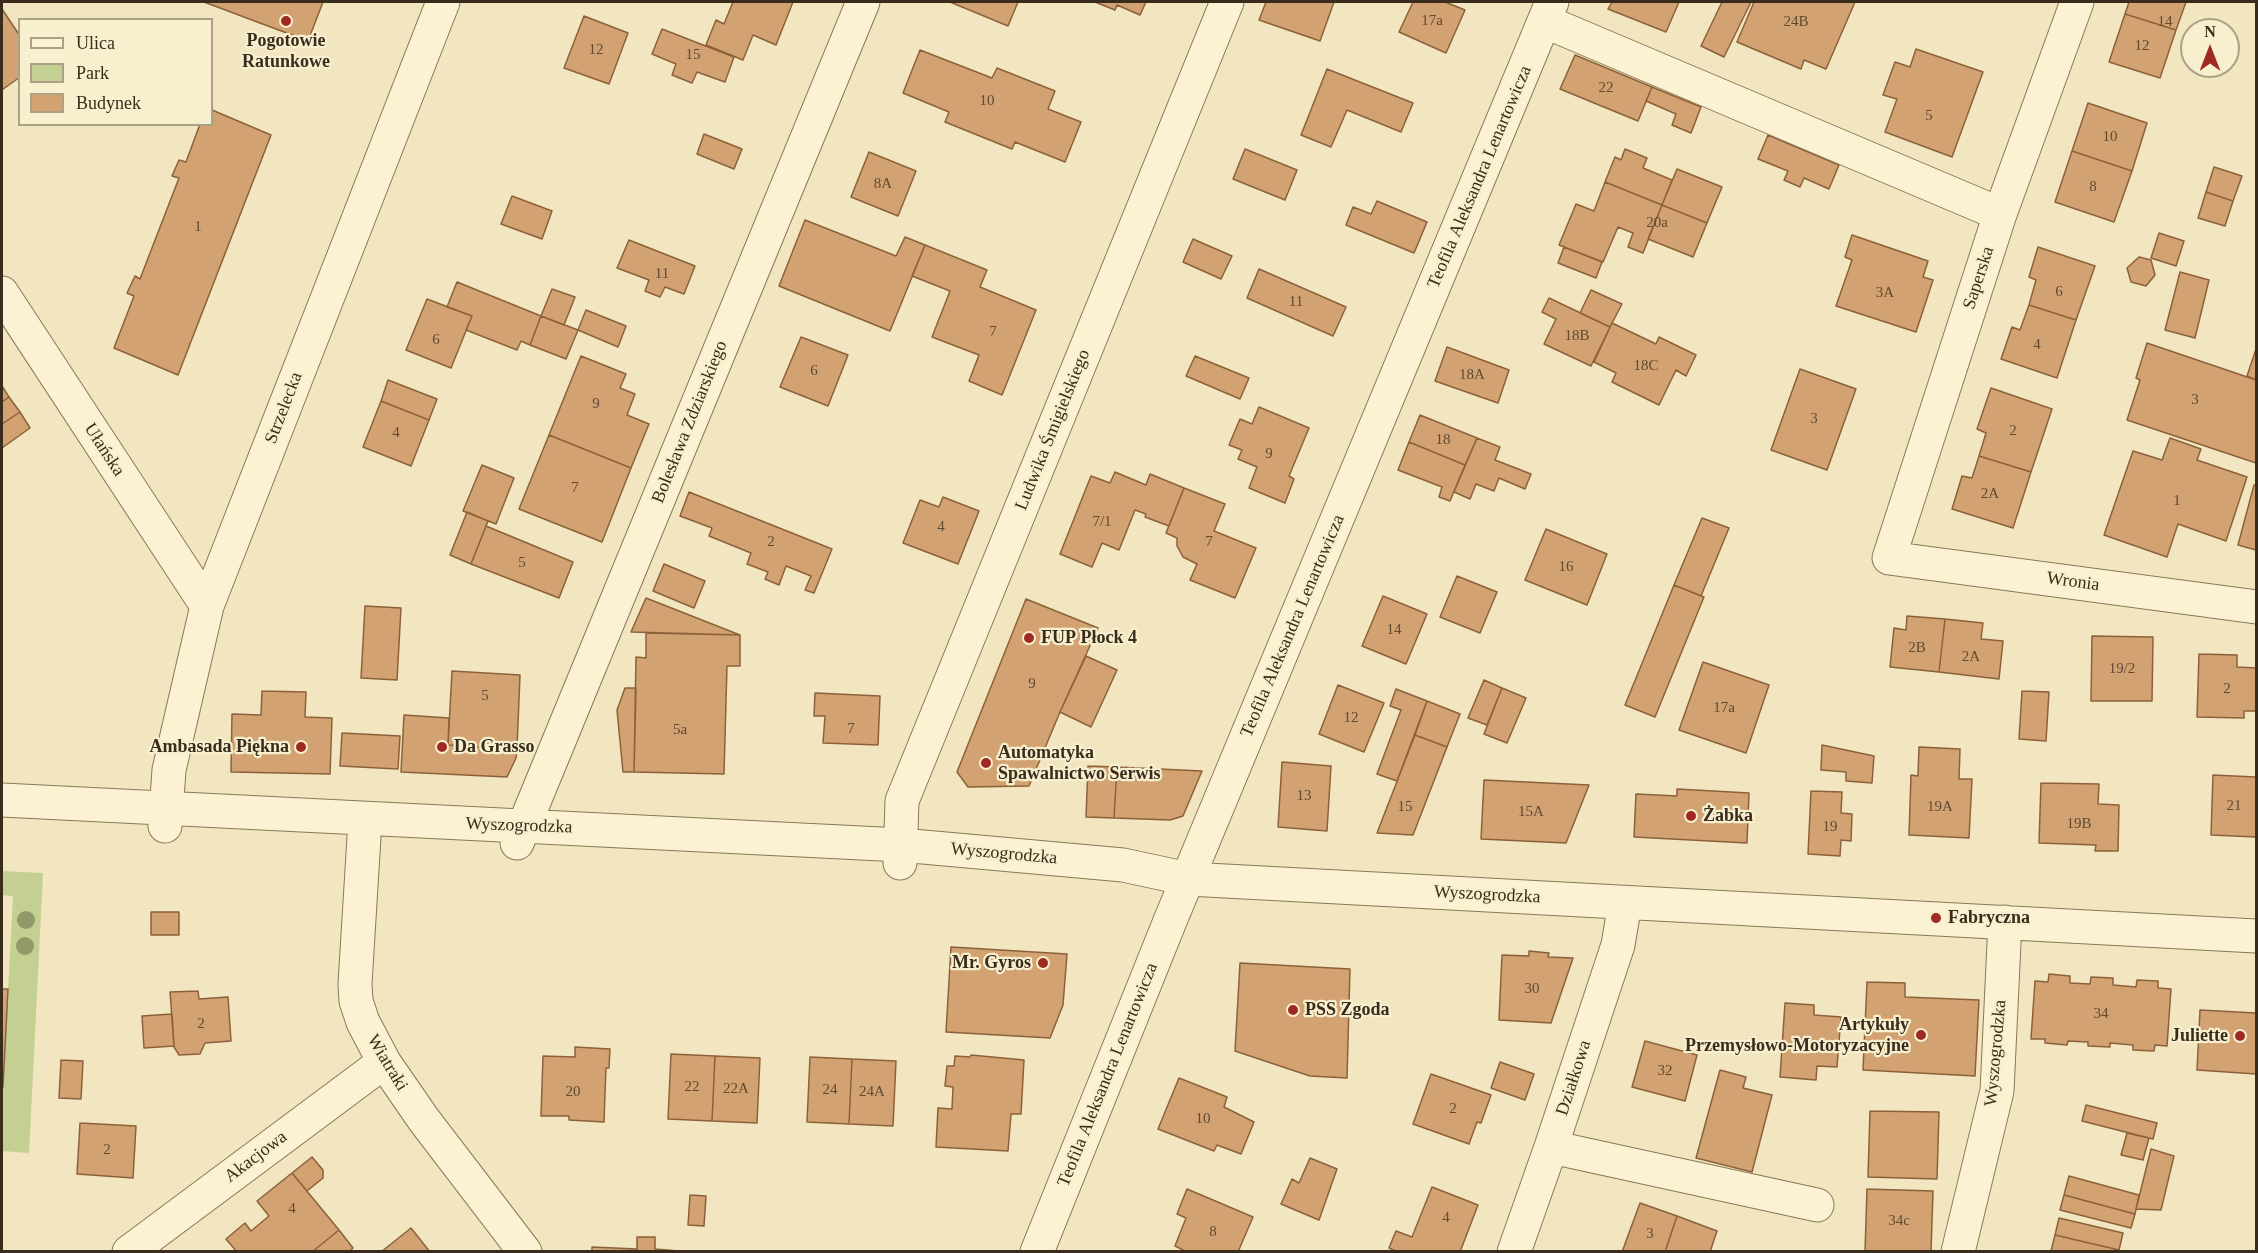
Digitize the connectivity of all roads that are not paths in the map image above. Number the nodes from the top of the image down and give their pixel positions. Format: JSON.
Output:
{"nodes":[{"id":1,"x":443,"y":2,"type":"edge"},
{"id":2,"x":863,"y":2,"type":"edge"},
{"id":3,"x":1227,"y":2,"type":"edge"},
{"id":4,"x":2077,"y":2,"type":"edge"},
{"id":5,"x":1549,"y":11,"type":"edge"},
{"id":6,"x":2000,"y":214,"type":"junction"},
{"id":7,"x":2,"y":293,"type":"edge"},
{"id":8,"x":1888,"y":558,"type":"joint"},
{"id":9,"x":207,"y":606,"type":"junction"},
{"id":10,"x":2256,"y":607,"type":"edge"},
{"id":11,"x":2,"y":800,"type":"edge"},
{"id":12,"x":165,"y":817,"type":"junction"},
{"id":13,"x":521,"y":834,"type":"junction"},
{"id":14,"x":364,"y":837,"type":"dead end"},
{"id":15,"x":900,"y":854,"type":"junction"},
{"id":16,"x":1188,"y":879,"type":"junction"},
{"id":17,"x":1625,"y":903,"type":"junction"},
{"id":18,"x":2005,"y":922,"type":"junction"},
{"id":19,"x":2256,"y":936,"type":"edge"},
{"id":20,"x":384,"y":1062,"type":"junction"},
{"id":21,"x":1551,"y":1147,"type":"junction"},
{"id":22,"x":1817,"y":1205,"type":"dead end"},
{"id":23,"x":129,"y":1251,"type":"edge"},
{"id":24,"x":525,"y":1251,"type":"edge"},
{"id":25,"x":1037,"y":1251,"type":"edge"},
{"id":26,"x":1514,"y":1251,"type":"edge"},
{"id":27,"x":1958,"y":1251,"type":"edge"}],
"edges":[{"from":1,"to":9,"type":"street","name":"Strzelecka"},
{"from":2,"to":13,"type":"street","name":"Bolesława Zdziarskiego"},
{"from":3,"to":15,"type":"street","name":"Ludwika Śmigielskiego"},
{"from":4,"to":6,"type":"street","name":"Saperska"},
{"from":5,"to":6,"type":"street"},
{"from":5,"to":16,"type":"street","name":"Teofila Aleksandra Lenartowicza"},
{"from":6,"to":8,"type":"street","name":"Saperska"},
{"from":7,"to":9,"type":"street","name":"Ułańska"},
{"from":8,"to":10,"type":"street","name":"Wronia"},
{"from":9,"to":12,"type":"street","name":"Strzelecka"},
{"from":11,"to":12,"type":"street","name":"Wyszogrodzka"},
{"from":12,"to":13,"type":"street","name":"Wyszogrodzka"},
{"from":13,"to":15,"type":"street","name":"Wyszogrodzka"},
{"from":14,"to":20,"type":"street","name":"Wiatraki"},
{"from":15,"to":16,"type":"street","name":"Wyszogrodzka"},
{"from":16,"to":17,"type":"street","name":"Wyszogrodzka"},
{"from":16,"to":25,"type":"street","name":"Teofila Aleksandra Lenartowicza"},
{"from":17,"to":18,"type":"street","name":"Wyszogrodzka"},
{"from":17,"to":21,"type":"street","name":"Działkowa"},
{"from":18,"to":19,"type":"street","name":"Wyszogrodzka"},
{"from":18,"to":27,"type":"street","name":"Wyszogrodzka"},
{"from":20,"to":23,"type":"street","name":"Akacjowa"},
{"from":20,"to":24,"type":"street","name":"Wiatraki"},
{"from":21,"to":22,"type":"street"},
{"from":21,"to":26,"type":"street","name":"Działkowa"}]}
